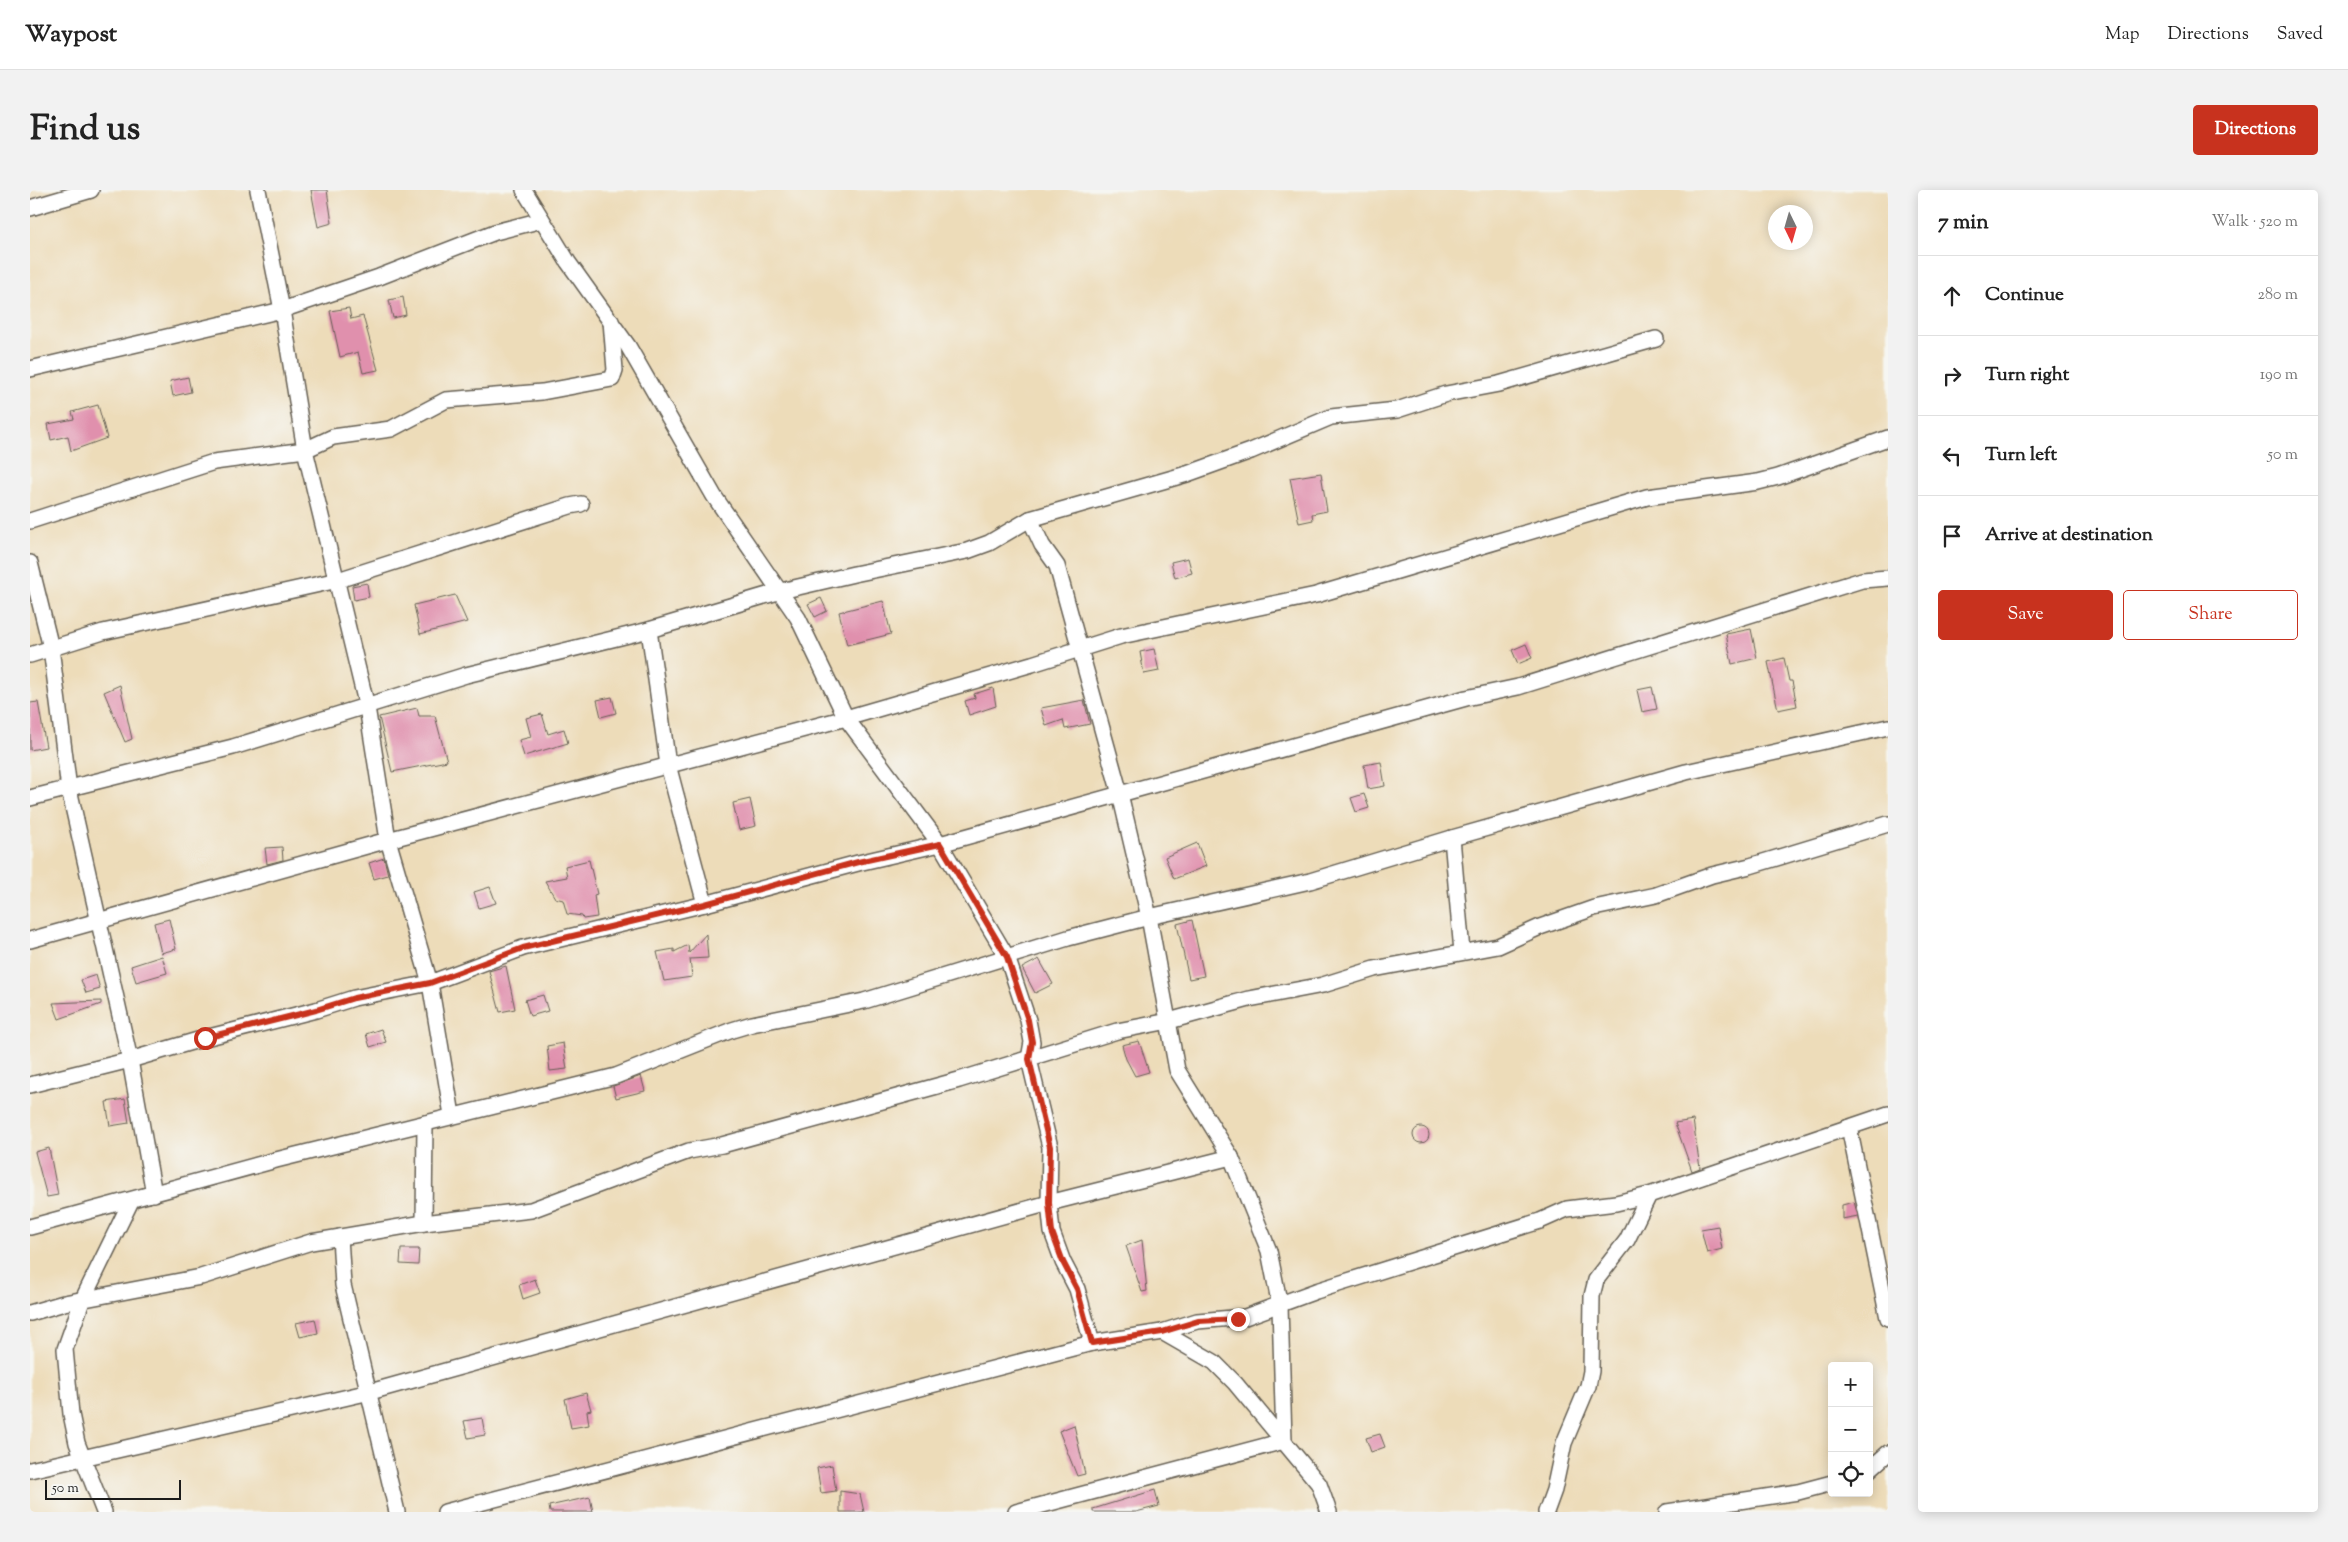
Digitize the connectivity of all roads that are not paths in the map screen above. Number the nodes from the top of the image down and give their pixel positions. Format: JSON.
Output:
{"nodes":[{"id":1,"x":91,"y":190,"type":"edge"},
{"id":2,"x":258,"y":190,"type":"edge"},
{"id":3,"x":524,"y":190,"type":"edge"},
{"id":4,"x":30,"y":208,"type":"edge"},
{"id":5,"x":542,"y":220,"type":"junction"},
{"id":6,"x":282,"y":310,"type":"junction"},
{"id":7,"x":611,"y":320,"type":"junction"},
{"id":8,"x":1656,"y":339,"type":"dead end"},
{"id":9,"x":30,"y":369,"type":"edge"},
{"id":10,"x":1888,"y":438,"type":"edge"},
{"id":11,"x":305,"y":450,"type":"junction"},
{"id":12,"x":581,"y":504,"type":"dead end"},
{"id":13,"x":1030,"y":519,"type":"junction"},
{"id":14,"x":30,"y":521,"type":"edge"},
{"id":15,"x":30,"y":562,"type":"edge"},
{"id":16,"x":1888,"y":578,"type":"edge"},
{"id":17,"x":338,"y":580,"type":"junction"},
{"id":18,"x":780,"y":591,"type":"junction"},
{"id":19,"x":649,"y":630,"type":"junction"},
{"id":20,"x":51,"y":648,"type":"junction"},
{"id":21,"x":1081,"y":648,"type":"junction"},
{"id":22,"x":30,"y":655,"type":"edge"},
{"id":23,"x":367,"y":707,"type":"junction"},
{"id":24,"x":846,"y":718,"type":"junction"},
{"id":25,"x":1888,"y":727,"type":"edge"},
{"id":26,"x":668,"y":765,"type":"junction"},
{"id":27,"x":69,"y":788,"type":"junction"},
{"id":28,"x":1120,"y":794,"type":"junction"},
{"id":29,"x":30,"y":798,"type":"edge"},
{"id":30,"x":1888,"y":824,"type":"edge"},
{"id":31,"x":1452,"y":838,"type":"junction"},
{"id":32,"x":388,"y":840,"type":"junction"},
{"id":33,"x":940,"y":844,"type":"junction"},
{"id":34,"x":705,"y":904,"type":"junction"},
{"id":35,"x":1149,"y":917,"type":"junction"},
{"id":36,"x":100,"y":921,"type":"junction"},
{"id":37,"x":30,"y":940,"type":"edge"},
{"id":38,"x":1462,"y":952,"type":"junction"},
{"id":39,"x":1007,"y":957,"type":"junction"},
{"id":40,"x":430,"y":983,"type":"junction"},
{"id":41,"x":1169,"y":1021,"type":"junction"},
{"id":42,"x":1029,"y":1059,"type":"junction"},
{"id":43,"x":130,"y":1060,"type":"junction"},
{"id":44,"x":30,"y":1085,"type":"edge"},
{"id":45,"x":1888,"y":1114,"type":"edge"},
{"id":46,"x":452,"y":1115,"type":"junction"},
{"id":47,"x":425,"y":1123,"type":"junction"},
{"id":48,"x":1849,"y":1127,"type":"junction"},
{"id":49,"x":1230,"y":1157,"type":"junction"},
{"id":50,"x":154,"y":1194,"type":"junction"},
{"id":51,"x":1649,"y":1195,"type":"junction"},
{"id":52,"x":131,"y":1201,"type":"junction"},
{"id":53,"x":1049,"y":1203,"type":"junction"},
{"id":54,"x":424,"y":1223,"type":"junction"},
{"id":55,"x":30,"y":1227,"type":"edge"},
{"id":56,"x":340,"y":1237,"type":"junction"},
{"id":57,"x":82,"y":1301,"type":"junction"},
{"id":58,"x":1280,"y":1306,"type":"junction"},
{"id":59,"x":30,"y":1313,"type":"edge"},
{"id":60,"x":1888,"y":1318,"type":"edge"},
{"id":61,"x":1162,"y":1332,"type":"junction"},
{"id":62,"x":1092,"y":1343,"type":"junction"},
{"id":63,"x":370,"y":1392,"type":"junction"},
{"id":64,"x":1284,"y":1441,"type":"junction"},
{"id":65,"x":1888,"y":1453,"type":"edge"},
{"id":66,"x":84,"y":1457,"type":"junction"},
{"id":67,"x":1873,"y":1466,"type":"edge"},
{"id":68,"x":30,"y":1470,"type":"edge"},
{"id":69,"x":1828,"y":1484,"type":"edge"},
{"id":70,"x":104,"y":1512,"type":"edge"},
{"id":71,"x":396,"y":1512,"type":"edge"},
{"id":72,"x":445,"y":1512,"type":"edge"},
{"id":73,"x":1016,"y":1512,"type":"edge"},
{"id":74,"x":1329,"y":1512,"type":"edge"},
{"id":75,"x":1546,"y":1512,"type":"edge"},
{"id":76,"x":1667,"y":1512,"type":"edge"}],
"edges":[{"from":1,"to":4,"type":"street"},
{"from":2,"to":6,"type":"street"},
{"from":3,"to":5,"type":"street"},
{"from":5,"to":6,"type":"street"},
{"from":5,"to":7,"type":"street"},
{"from":6,"to":9,"type":"street"},
{"from":6,"to":11,"type":"street"},
{"from":7,"to":11,"type":"street"},
{"from":7,"to":18,"type":"street"},
{"from":8,"to":13,"type":"street"},
{"from":10,"to":21,"type":"street"},
{"from":11,"to":14,"type":"street"},
{"from":11,"to":17,"type":"street"},
{"from":12,"to":17,"type":"street"},
{"from":13,"to":18,"type":"street"},
{"from":13,"to":21,"type":"street"},
{"from":15,"to":20,"type":"street"},
{"from":16,"to":28,"type":"street"},
{"from":17,"to":20,"type":"street"},
{"from":17,"to":23,"type":"street"},
{"from":18,"to":19,"type":"street"},
{"from":18,"to":24,"type":"street"},
{"from":19,"to":23,"type":"street"},
{"from":19,"to":26,"type":"street"},
{"from":20,"to":22,"type":"street"},
{"from":20,"to":27,"type":"street"},
{"from":21,"to":24,"type":"street"},
{"from":21,"to":28,"type":"street"},
{"from":23,"to":27,"type":"street"},
{"from":23,"to":32,"type":"street"},
{"from":24,"to":26,"type":"street"},
{"from":24,"to":33,"type":"street"},
{"from":25,"to":31,"type":"street"},
{"from":26,"to":32,"type":"street"},
{"from":26,"to":34,"type":"street"},
{"from":27,"to":29,"type":"street"},
{"from":27,"to":36,"type":"street"},
{"from":28,"to":33,"type":"street"},
{"from":28,"to":35,"type":"street"},
{"from":30,"to":38,"type":"street"},
{"from":31,"to":35,"type":"street"},
{"from":31,"to":38,"type":"street"},
{"from":32,"to":36,"type":"street"},
{"from":32,"to":40,"type":"street"},
{"from":33,"to":34,"type":"street"},
{"from":33,"to":39,"type":"street"},
{"from":34,"to":40,"type":"street"},
{"from":35,"to":39,"type":"street"},
{"from":35,"to":41,"type":"street"},
{"from":36,"to":37,"type":"street"},
{"from":36,"to":43,"type":"street"},
{"from":38,"to":41,"type":"street"},
{"from":39,"to":42,"type":"street"},
{"from":39,"to":46,"type":"street"},
{"from":40,"to":43,"type":"street"},
{"from":40,"to":46,"type":"street"},
{"from":41,"to":42,"type":"street"},
{"from":41,"to":49,"type":"street"},
{"from":42,"to":53,"type":"street"},
{"from":42,"to":54,"type":"street"},
{"from":43,"to":44,"type":"street"},
{"from":43,"to":50,"type":"street"},
{"from":45,"to":48,"type":"street"},
{"from":46,"to":47,"type":"street"},
{"from":47,"to":50,"type":"street"},
{"from":47,"to":54,"type":"street"},
{"from":48,"to":51,"type":"street"},
{"from":48,"to":60,"type":"street"},
{"from":49,"to":53,"type":"street"},
{"from":49,"to":58,"type":"street"},
{"from":50,"to":52,"type":"street"},
{"from":51,"to":58,"type":"street"},
{"from":51,"to":75,"type":"street"},
{"from":52,"to":55,"type":"street"},
{"from":52,"to":57,"type":"street"},
{"from":53,"to":62,"type":"street"},
{"from":53,"to":63,"type":"street"},
{"from":54,"to":56,"type":"street"},
{"from":56,"to":57,"type":"street"},
{"from":56,"to":63,"type":"street"},
{"from":57,"to":59,"type":"street"},
{"from":57,"to":66,"type":"street"},
{"from":58,"to":61,"type":"street"},
{"from":58,"to":64,"type":"street"},
{"from":61,"to":62,"type":"street"},
{"from":61,"to":64,"type":"street"},
{"from":62,"to":72,"type":"street"},
{"from":63,"to":66,"type":"street"},
{"from":63,"to":71,"type":"street"},
{"from":64,"to":73,"type":"street"},
{"from":64,"to":74,"type":"street"},
{"from":65,"to":67,"type":"street"},
{"from":66,"to":68,"type":"street"},
{"from":66,"to":70,"type":"street"},
{"from":69,"to":76,"type":"street"}]}
